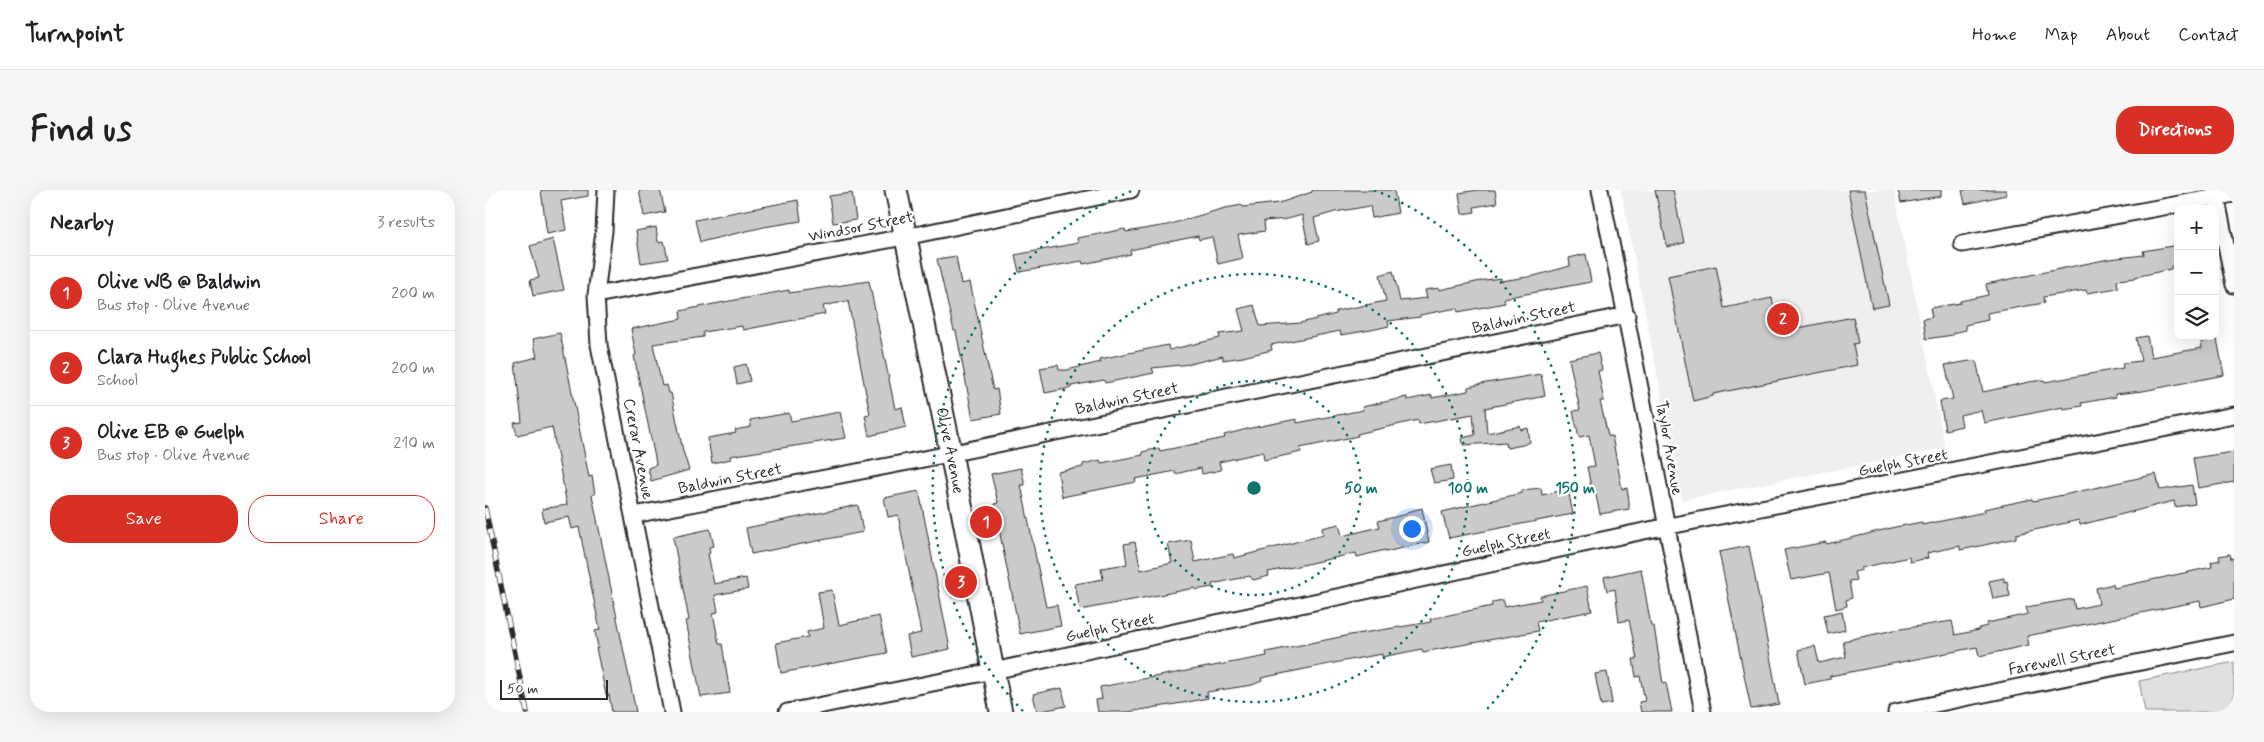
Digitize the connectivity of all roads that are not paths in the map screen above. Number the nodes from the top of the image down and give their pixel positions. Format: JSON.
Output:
{"nodes":[{"id":1,"x":605,"y":190,"type":"edge"},
{"id":2,"x":896,"y":190,"type":"edge"},
{"id":3,"x":1131,"y":190,"type":"edge"},
{"id":4,"x":1600,"y":190,"type":"edge"},
{"id":5,"x":2216,"y":194,"type":"edge"},
{"id":6,"x":2234,"y":194,"type":"edge"},
{"id":7,"x":905,"y":237,"type":"junction"},
{"id":8,"x":1961,"y":244,"type":"dead end"},
{"id":9,"x":2234,"y":285,"type":"edge"},
{"id":10,"x":597,"y":295,"type":"junction"},
{"id":11,"x":1627,"y":315,"type":"junction"},
{"id":12,"x":2234,"y":415,"type":"edge"},
{"id":13,"x":951,"y":453,"type":"junction"},
{"id":14,"x":634,"y":515,"type":"junction"},
{"id":15,"x":1665,"y":527,"type":"junction"},
{"id":16,"x":2234,"y":643,"type":"edge"},
{"id":17,"x":993,"y":671,"type":"junction"},
{"id":18,"x":672,"y":712,"type":"edge"},
{"id":19,"x":787,"y":712,"type":"edge"},
{"id":20,"x":1001,"y":712,"type":"edge"},
{"id":21,"x":1703,"y":712,"type":"edge"},
{"id":22,"x":1896,"y":712,"type":"edge"}],
"edges":[{"from":1,"to":10,"type":"street","name":"Crerar Avenue"},
{"from":2,"to":7,"type":"main road","name":"Olive Avenue"},
{"from":3,"to":7,"type":"street","name":"Windsor Street"},
{"from":4,"to":11,"type":"street","name":"Taylor Avenue"},
{"from":5,"to":6,"type":"street"},
{"from":5,"to":8,"type":"street"},
{"from":5,"to":9,"type":"street"},
{"from":7,"to":10,"type":"street","name":"Windsor Street"},
{"from":7,"to":13,"type":"main road","name":"Olive Avenue"},
{"from":10,"to":14,"type":"street","name":"Crerar Avenue"},
{"from":11,"to":13,"type":"street","name":"Baldwin Street"},
{"from":11,"to":15,"type":"street","name":"Taylor Avenue"},
{"from":12,"to":15,"type":"street","name":"Guelph Street"},
{"from":13,"to":14,"type":"street","name":"Baldwin Street"},
{"from":13,"to":17,"type":"main road","name":"Olive Avenue"},
{"from":14,"to":18,"type":"street","name":"Crerar Avenue"},
{"from":15,"to":17,"type":"street","name":"Guelph Street"},
{"from":15,"to":21,"type":"street","name":"Taylor Avenue"},
{"from":16,"to":22,"type":"street","name":"Farewell Street"},
{"from":17,"to":19,"type":"street","name":"Guelph Street"},
{"from":17,"to":20,"type":"main road","name":"Olive Avenue"}]}
